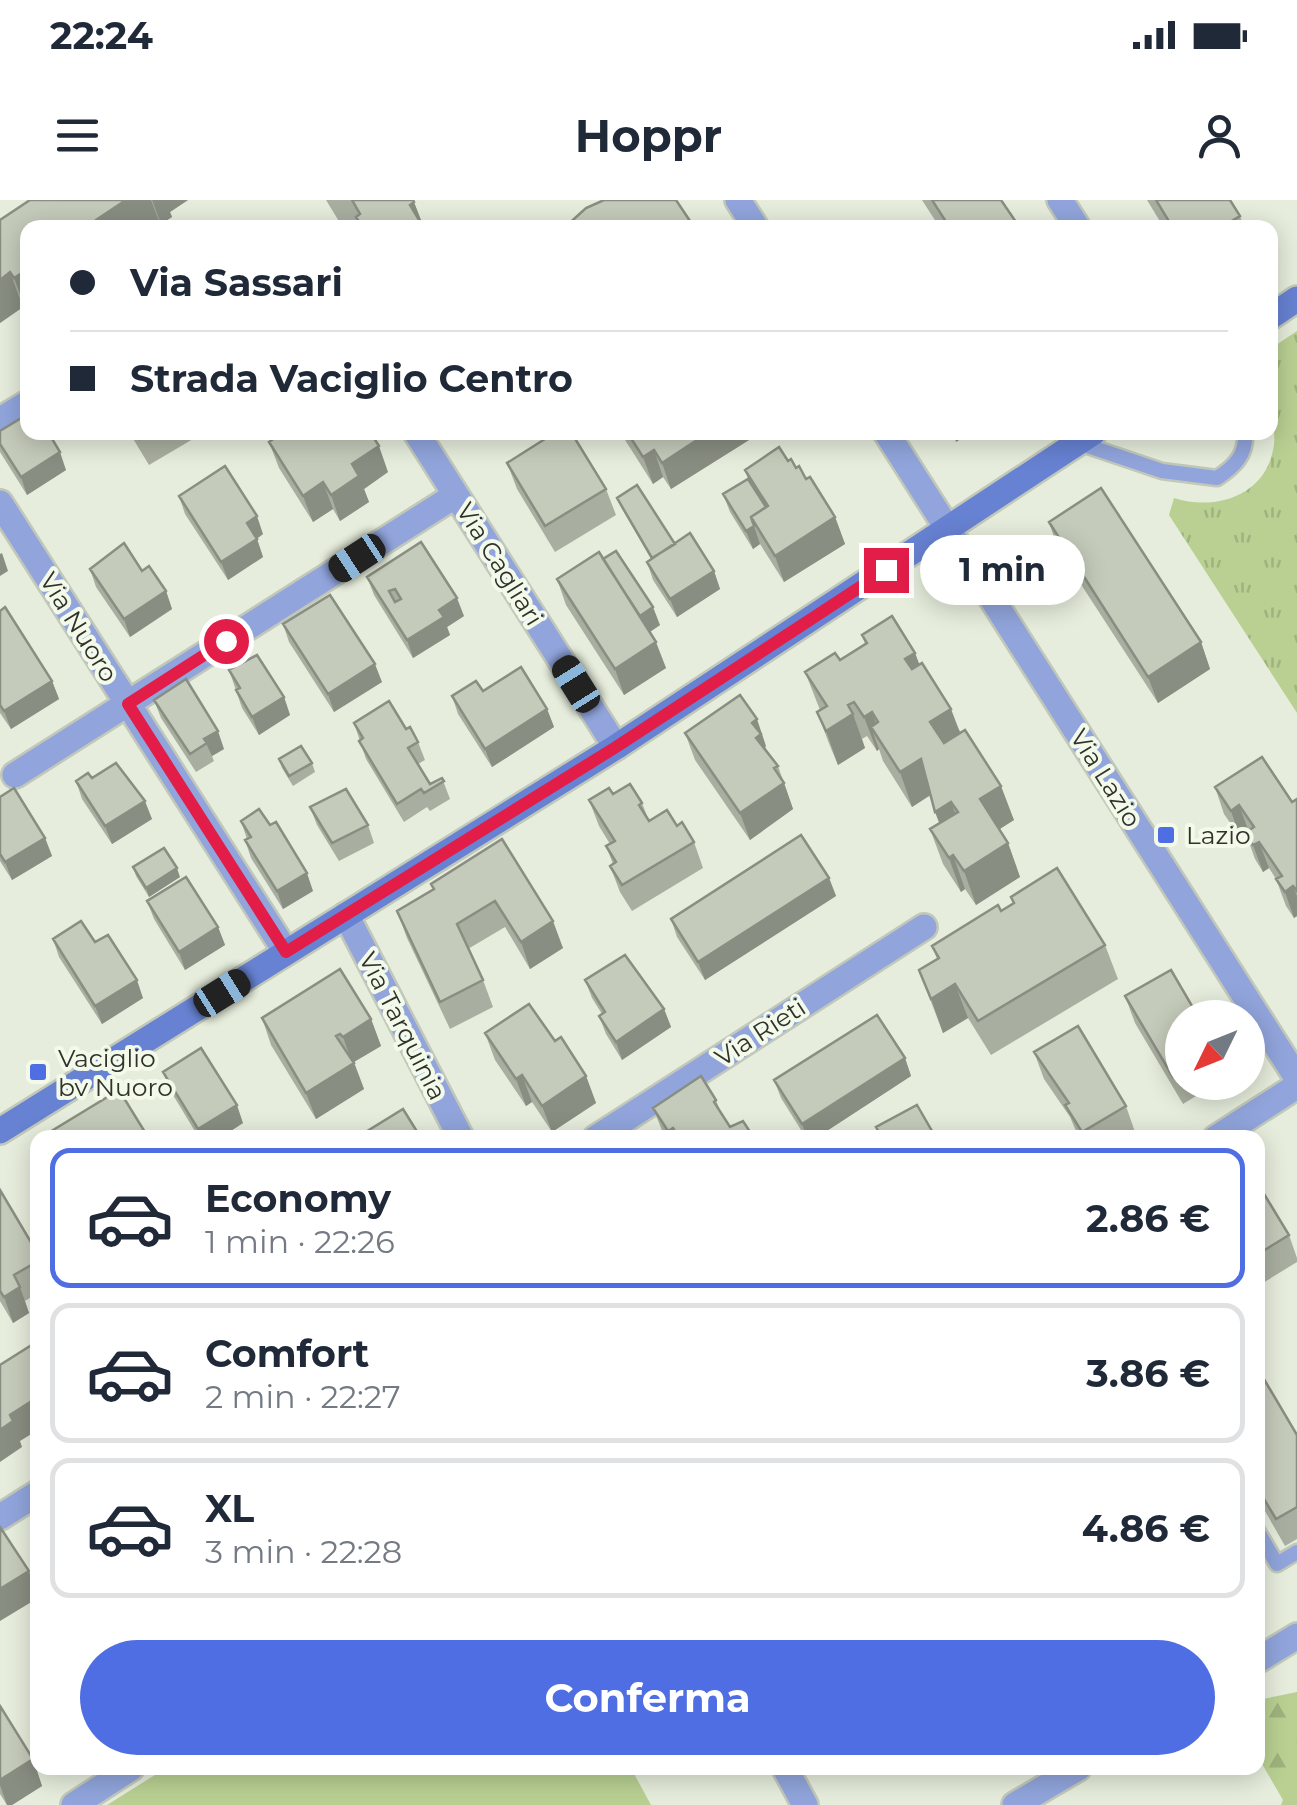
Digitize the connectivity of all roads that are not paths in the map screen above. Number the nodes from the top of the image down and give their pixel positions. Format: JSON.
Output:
{"nodes":[{"id":1,"x":421,"y":440,"type":"edge"},
{"id":2,"x":891,"y":440,"type":"edge"},
{"id":3,"x":1083,"y":440,"type":"edge"},
{"id":4,"x":1091,"y":440,"type":"edge"},
{"id":5,"x":1246,"y":440,"type":"edge"},
{"id":6,"x":456,"y":495,"type":"junction"},
{"id":7,"x":0,"y":503,"type":"edge"},
{"id":8,"x":948,"y":529,"type":"junction"},
{"id":9,"x":128,"y":704,"type":"junction"},
{"id":10,"x":616,"y":747,"type":"junction"},
{"id":11,"x":15,"y":775,"type":"dead end"},
{"id":12,"x":346,"y":915,"type":"junction"},
{"id":13,"x":924,"y":927,"type":"dead end"},
{"id":14,"x":286,"y":952,"type":"junction"},
{"id":15,"x":1297,"y":1078,"type":"edge"},
{"id":16,"x":1297,"y":1086,"type":"edge"},
{"id":17,"x":456,"y":1130,"type":"edge"},
{"id":18,"x":608,"y":1130,"type":"edge"},
{"id":19,"x":1228,"y":1130,"type":"edge"},
{"id":20,"x":0,"y":1131,"type":"edge"},
{"id":21,"x":30,"y":1499,"type":"edge"},
{"id":22,"x":0,"y":1518,"type":"edge"},
{"id":23,"x":1265,"y":1544,"type":"edge"},
{"id":24,"x":1297,"y":1552,"type":"edge"},
{"id":25,"x":1297,"y":1636,"type":"edge"},
{"id":26,"x":1265,"y":1656,"type":"edge"},
{"id":27,"x":120,"y":1775,"type":"edge"},
{"id":28,"x":789,"y":1775,"type":"edge"},
{"id":29,"x":1066,"y":1775,"type":"edge"},
{"id":30,"x":74,"y":1805,"type":"edge"},
{"id":31,"x":805,"y":1805,"type":"edge"},
{"id":32,"x":1015,"y":1805,"type":"edge"}],
"edges":[{"from":1,"to":6,"type":"street","name":"Via Cagliari"},
{"from":2,"to":8,"type":"street","name":"Via Lazio"},
{"from":3,"to":8,"type":"street"},
{"from":4,"to":5,"type":"lane"},
{"from":6,"to":9,"type":"street"},
{"from":6,"to":10,"type":"street","name":"Via Cagliari"},
{"from":7,"to":9,"type":"street","name":"Via Nuoro"},
{"from":8,"to":10,"type":"street"},
{"from":8,"to":15,"type":"street","name":"Via Lazio"},
{"from":9,"to":11,"type":"street"},
{"from":9,"to":14,"type":"street","name":"Via Nuoro"},
{"from":10,"to":12,"type":"street"},
{"from":12,"to":14,"type":"street"},
{"from":12,"to":17,"type":"street","name":"Via Tarquinia"},
{"from":13,"to":18,"type":"street","name":"Via Rieti"},
{"from":14,"to":20,"type":"street"},
{"from":16,"to":19,"type":"street"},
{"from":21,"to":22,"type":"street"},
{"from":23,"to":24,"type":"lane"},
{"from":25,"to":26,"type":"street"},
{"from":27,"to":30,"type":"street"},
{"from":28,"to":31,"type":"street"},
{"from":29,"to":32,"type":"street"}]}
